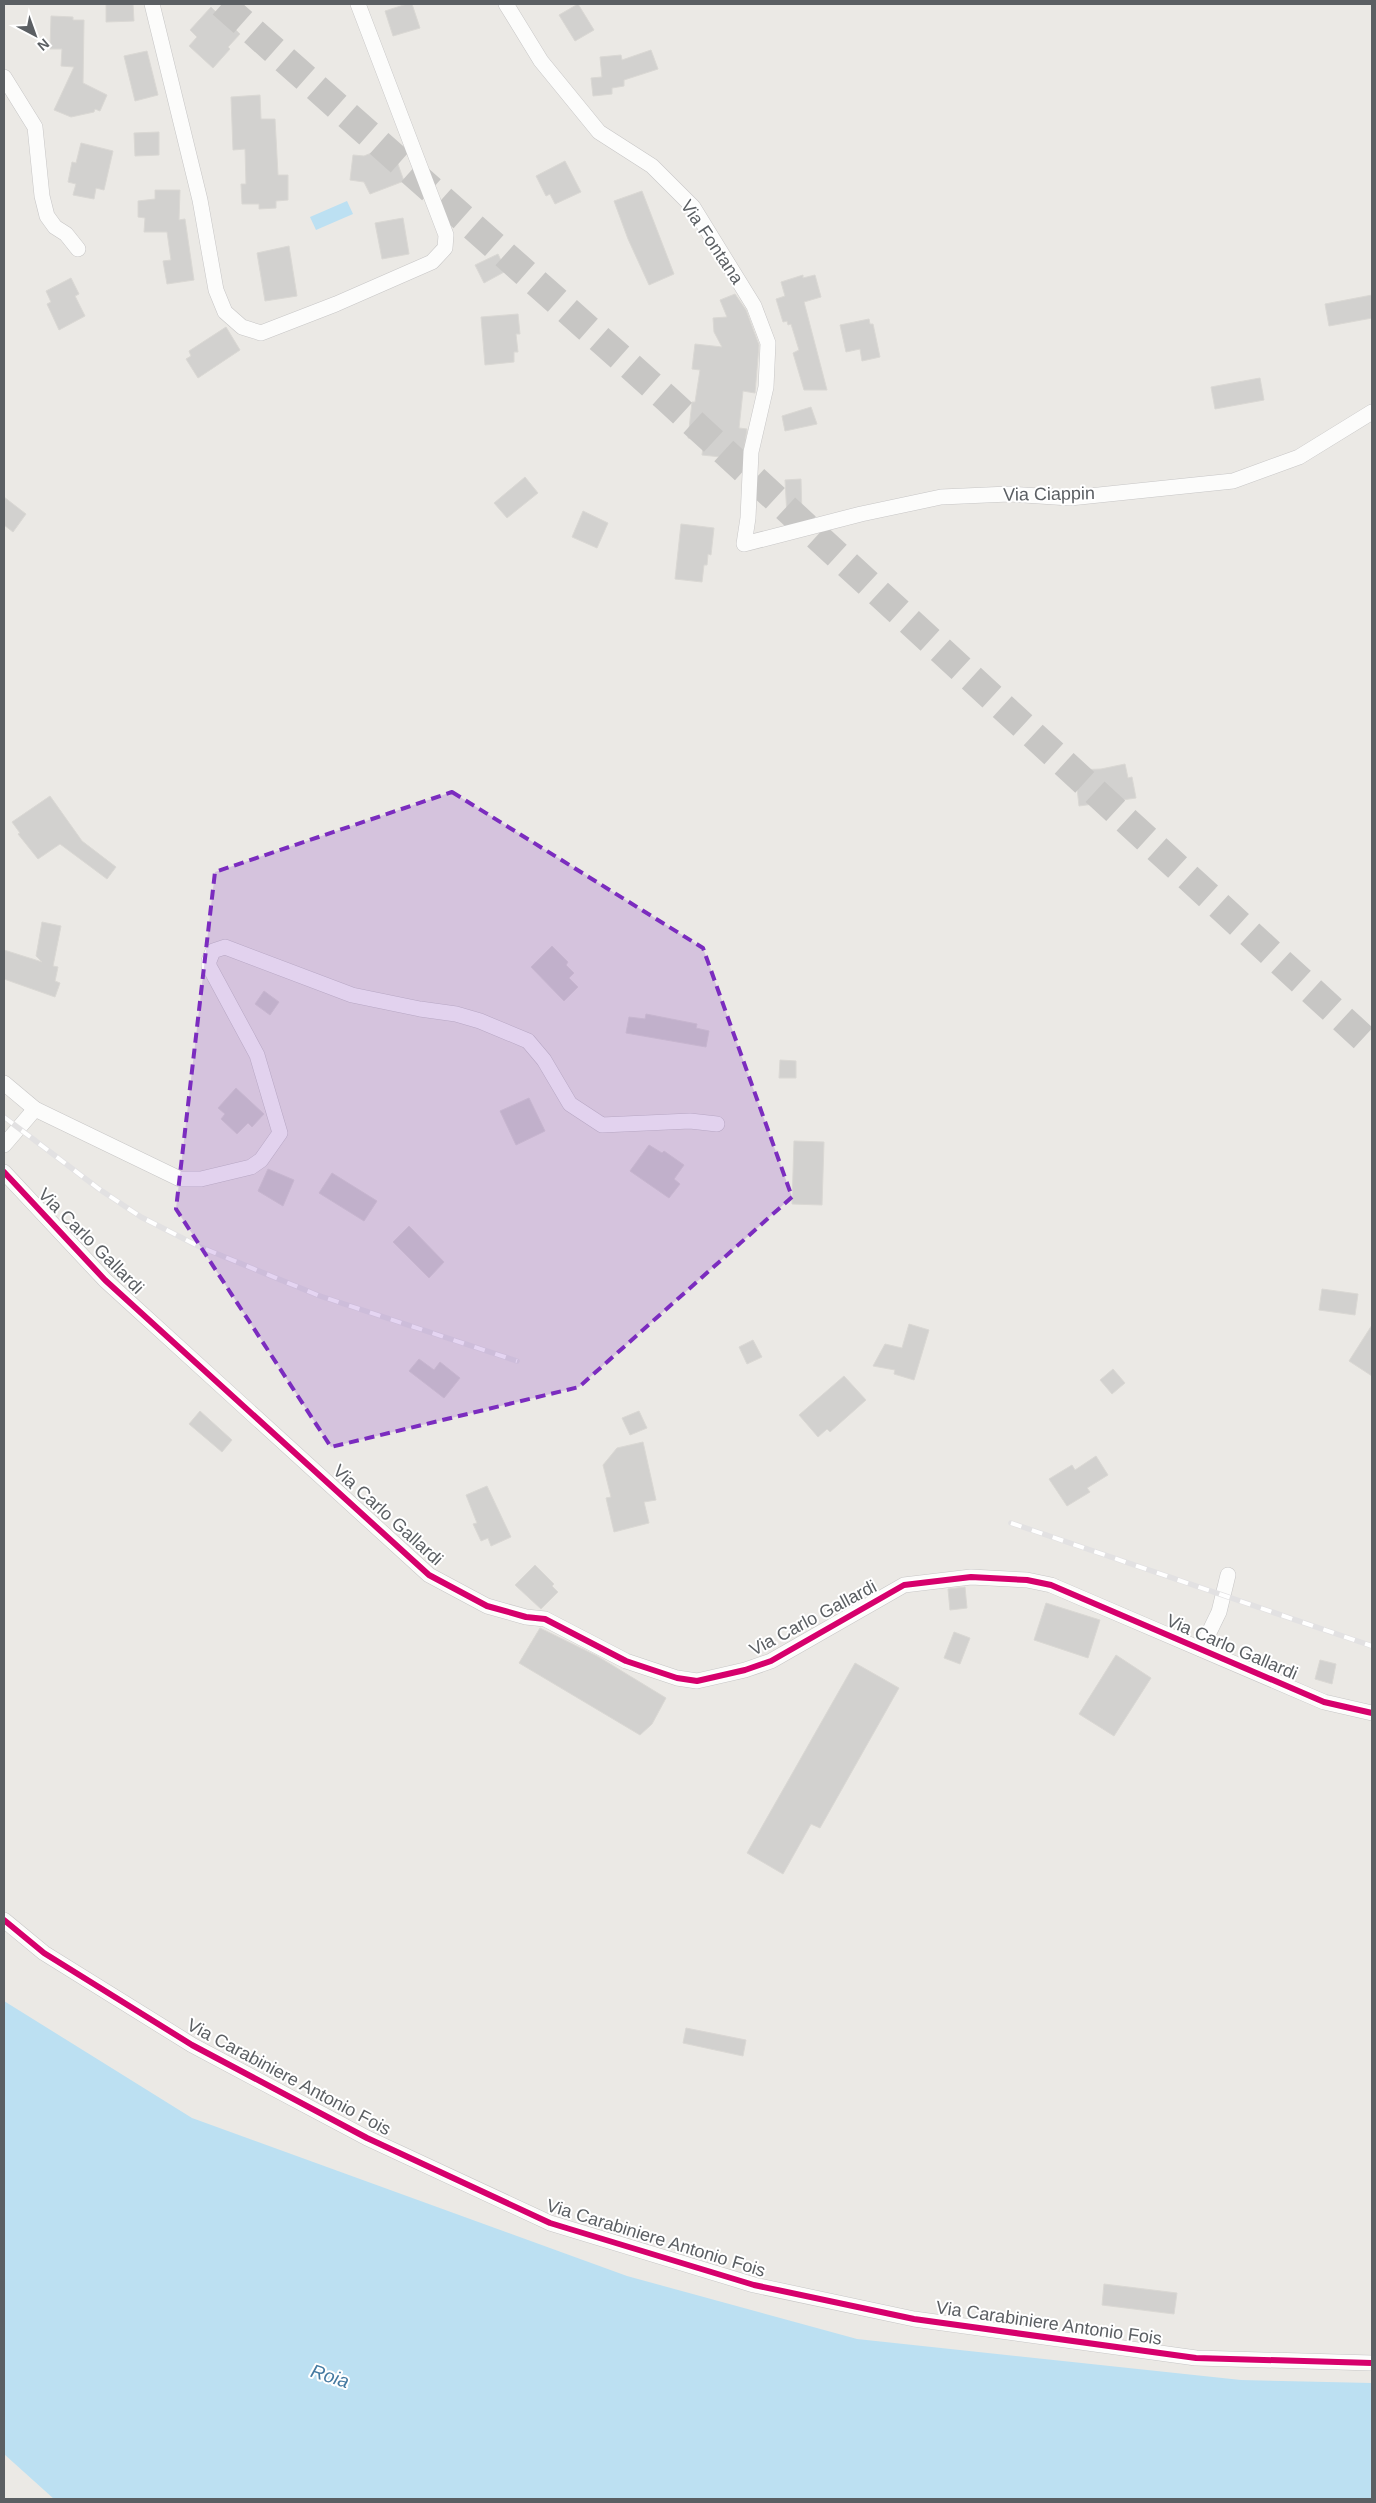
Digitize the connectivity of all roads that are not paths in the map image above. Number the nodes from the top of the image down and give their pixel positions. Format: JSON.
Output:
{"nodes":[{"id":1,"x":152,"y":4,"type":"edge"},
{"id":2,"x":358,"y":4,"type":"edge"},
{"id":3,"x":506,"y":4,"type":"edge"},
{"id":4,"x":4,"y":77,"type":"edge"},
{"id":5,"x":78,"y":249,"type":"dead end"},
{"id":6,"x":1372,"y":412,"type":"edge"},
{"id":7,"x":744,"y":544,"type":"joint"},
{"id":8,"x":4,"y":1083,"type":"edge"},
{"id":9,"x":35,"y":1109,"type":"junction"},
{"id":10,"x":718,"y":1124,"type":"dead end"},
{"id":11,"x":4,"y":1145,"type":"edge"},
{"id":12,"x":4,"y":1172,"type":"edge"},
{"id":13,"x":1228,"y":1575,"type":"dead end"},
{"id":14,"x":1201,"y":1649,"type":"junction"},
{"id":15,"x":1372,"y":1713,"type":"edge"},
{"id":16,"x":4,"y":1920,"type":"edge"},
{"id":17,"x":1372,"y":2363,"type":"edge"}],
"edges":[{"from":1,"to":2,"type":"street"},
{"from":3,"to":7,"type":"street","name":"Via Fontana"},
{"from":4,"to":5,"type":"street"},
{"from":6,"to":7,"type":"street","name":"Via Ciappin"},
{"from":8,"to":9,"type":"street"},
{"from":9,"to":10,"type":"street"},
{"from":9,"to":11,"type":"street"},
{"from":12,"to":14,"type":"street","name":"Via Carlo Gallardi"},
{"from":13,"to":14,"type":"street"},
{"from":14,"to":15,"type":"street","name":"Via Carlo Gallardi"},
{"from":16,"to":17,"type":"street","name":"Via Carabiniere Antonio Fois"}]}
